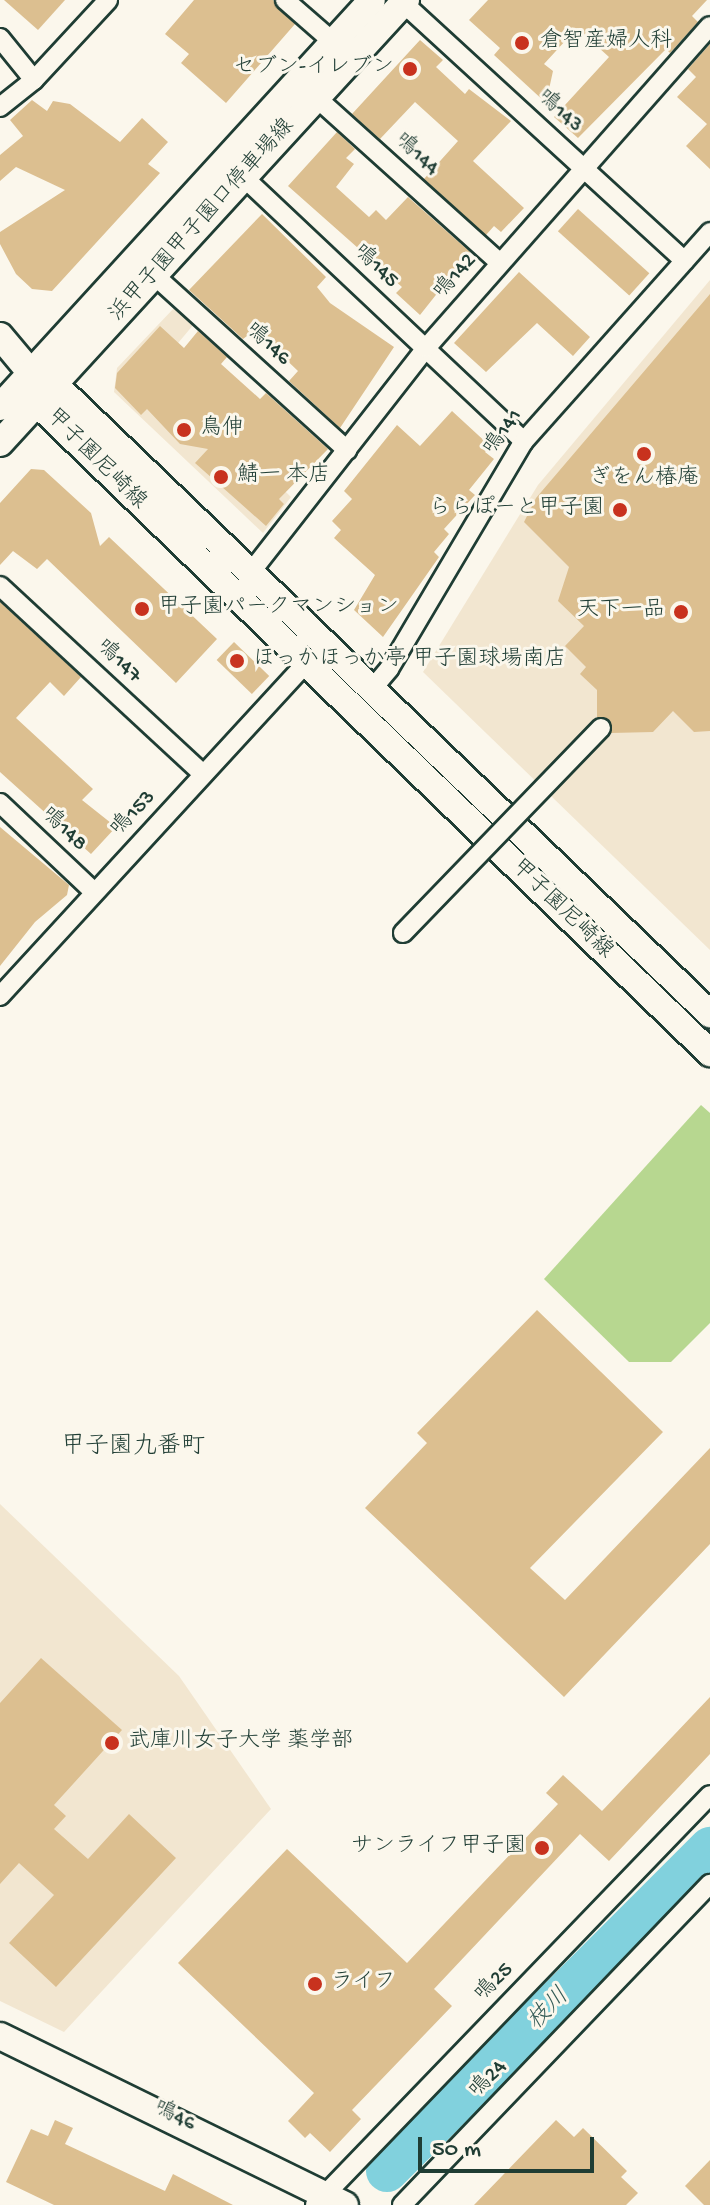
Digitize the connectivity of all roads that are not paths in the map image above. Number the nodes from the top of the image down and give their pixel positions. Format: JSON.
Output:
{"nodes":[{"id":1,"x":108,"y":0,"type":"edge"},
{"id":2,"x":285,"y":0,"type":"edge"},
{"id":3,"x":372,"y":0,"type":"edge"},
{"id":4,"x":403,"y":1,"type":"edge"},
{"id":5,"x":710,"y":26,"type":"edge"},
{"id":6,"x":0,"y":38,"type":"edge"},
{"id":7,"x":342,"y":50,"type":"junction"},
{"id":8,"x":34,"y":80,"type":"junction"},
{"id":9,"x":307,"y":89,"type":"junction"},
{"id":10,"x":0,"y":107,"type":"edge"},
{"id":11,"x":584,"y":167,"type":"junction"},
{"id":12,"x":236,"y":169,"type":"junction"},
{"id":13,"x":710,"y":232,"type":"edge"},
{"id":14,"x":685,"y":261,"type":"junction"},
{"id":15,"x":500,"y":263,"type":"junction"},
{"id":16,"x":154,"y":275,"type":"junction"},
{"id":17,"x":0,"y":336,"type":"edge"},
{"id":18,"x":426,"y":348,"type":"junction"},
{"id":19,"x":41,"y":386,"type":"junction"},
{"id":20,"x":0,"y":407,"type":"edge"},
{"id":21,"x":524,"y":441,"type":"junction"},
{"id":22,"x":0,"y":443,"type":"edge"},
{"id":23,"x":347,"y":450,"type":"junction"},
{"id":24,"x":251,"y":572,"type":"junction"},
{"id":25,"x":0,"y":586,"type":"edge"},
{"id":26,"x":304,"y":665,"type":"junction"},
{"id":27,"x":373,"y":688,"type":"junction"},
{"id":28,"x":601,"y":728,"type":"dead end"},
{"id":29,"x":203,"y":774,"type":"junction"},
{"id":30,"x":0,"y":803,"type":"edge"},
{"id":31,"x":94,"y":892,"type":"junction"},
{"id":32,"x":403,"y":933,"type":"dead end"},
{"id":33,"x":2,"y":992,"type":"edge"},
{"id":34,"x":710,"y":1014,"type":"edge"},
{"id":35,"x":710,"y":1053,"type":"edge"},
{"id":36,"x":710,"y":1795,"type":"edge"},
{"id":37,"x":710,"y":1884,"type":"edge"},
{"id":38,"x":0,"y":2036,"type":"edge"},
{"id":39,"x":329,"y":2201,"type":"edge"},
{"id":40,"x":402,"y":2205,"type":"edge"}],
"edges":[{"from":1,"to":8,"type":"street"},
{"from":2,"to":7,"type":"street"},
{"from":3,"to":7,"type":"main road","name":"浜甲子園甲子園口停車場線"},
{"from":4,"to":7,"type":"main road","name":"浜甲子園甲子園口停車場線"},
{"from":4,"to":11,"type":"street","name":"鳴143"},
{"from":5,"to":11,"type":"street","name":"鳴142"},
{"from":6,"to":8,"type":"street"},
{"from":7,"to":9,"type":"main road","name":"浜甲子園甲子園口停車場線"},
{"from":8,"to":10,"type":"street"},
{"from":9,"to":12,"type":"main road","name":"浜甲子園甲子園口停車場線"},
{"from":9,"to":15,"type":"street","name":"鳴144"},
{"from":11,"to":14,"type":"street","name":"鳴143"},
{"from":11,"to":15,"type":"street","name":"鳴142"},
{"from":12,"to":16,"type":"main road","name":"浜甲子園甲子園口停車場線"},
{"from":12,"to":18,"type":"street","name":"鳴145"},
{"from":12,"to":19,"type":"main road","name":"浜甲子園甲子園口停車場線"},
{"from":13,"to":14,"type":"street","name":"鳴141"},
{"from":14,"to":21,"type":"street","name":"鳴141"},
{"from":15,"to":18,"type":"street","name":"鳴142"},
{"from":16,"to":19,"type":"main road","name":"浜甲子園甲子園口停車場線"},
{"from":16,"to":23,"type":"street","name":"鳴146"},
{"from":17,"to":19,"type":"main road"},
{"from":18,"to":21,"type":"street","name":"鳴145"},
{"from":18,"to":23,"type":"street","name":"鳴142"},
{"from":19,"to":20,"type":"main road","name":"浜甲子園甲子園口停車場線"},
{"from":19,"to":22,"type":"main road","name":"浜甲子園甲子園口停車場線"},
{"from":19,"to":24,"type":"main road","name":"甲子園尼崎線"},
{"from":19,"to":26,"type":"main road","name":"甲子園尼崎線"},
{"from":21,"to":27,"type":"street","name":"鳴141"},
{"from":23,"to":24,"type":"street","name":"鳴142"},
{"from":24,"to":27,"type":"main road","name":"甲子園尼崎線"},
{"from":25,"to":29,"type":"street","name":"鳴147"},
{"from":26,"to":29,"type":"street","name":"鳴153"},
{"from":26,"to":35,"type":"main road","name":"甲子園尼崎線"},
{"from":27,"to":34,"type":"main road","name":"甲子園尼崎線"},
{"from":28,"to":32,"type":"street","bridge":true},
{"from":29,"to":31,"type":"street","name":"鳴153"},
{"from":30,"to":31,"type":"street","name":"鳴148"},
{"from":31,"to":33,"type":"street","name":"鳴153"},
{"from":36,"to":39,"type":"street","name":"鳴25"},
{"from":37,"to":40,"type":"street","name":"鳴24"},
{"from":38,"to":39,"type":"main road","name":"鳴46"}]}
